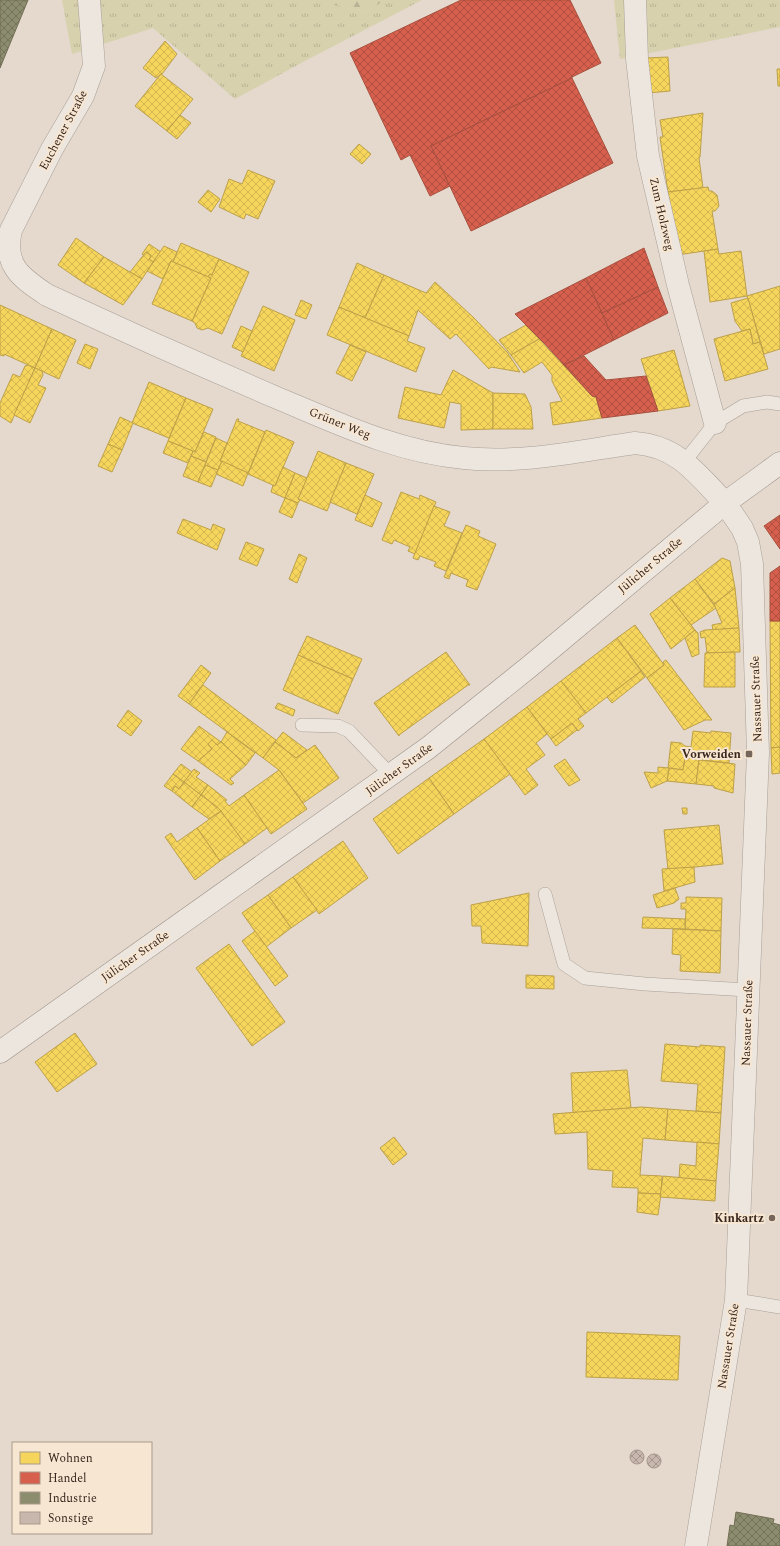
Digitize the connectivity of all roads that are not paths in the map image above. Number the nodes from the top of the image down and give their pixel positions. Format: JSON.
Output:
{"nodes":[{"id":1,"x":89,"y":0,"type":"edge"},
{"id":2,"x":635,"y":0,"type":"edge"},
{"id":3,"x":4,"y":238,"type":"edge"},
{"id":4,"x":780,"y":404,"type":"edge"},
{"id":5,"x":715,"y":423,"type":"junction"},
{"id":6,"x":685,"y":461,"type":"junction"},
{"id":7,"x":780,"y":463,"type":"edge"},
{"id":8,"x":725,"y":504,"type":"junction"},
{"id":9,"x":302,"y":725,"type":"dead end"},
{"id":10,"x":391,"y":775,"type":"junction"},
{"id":11,"x":545,"y":894,"type":"dead end"},
{"id":12,"x":748,"y":990,"type":"junction"},
{"id":13,"x":0,"y":1052,"type":"edge"},
{"id":14,"x":736,"y":1300,"type":"junction"},
{"id":15,"x":780,"y":1307,"type":"edge"},
{"id":16,"x":696,"y":1546,"type":"edge"}],
"edges":[{"from":1,"to":3,"type":"street","name":"Euchener Straße"},
{"from":2,"to":5,"type":"street","name":"Zum Holzweg"},
{"from":3,"to":6,"type":"street","name":"Grüner Weg"},
{"from":4,"to":5,"type":"lane"},
{"from":5,"to":6,"type":"lane"},
{"from":6,"to":8,"type":"street","name":"Grüner Weg"},
{"from":7,"to":8,"type":"street","name":"Jülicher Straße"},
{"from":8,"to":10,"type":"street","name":"Jülicher Straße"},
{"from":8,"to":12,"type":"street","name":"Nassauer Straße"},
{"from":9,"to":10,"type":"lane"},
{"from":10,"to":13,"type":"street","name":"Jülicher Straße"},
{"from":11,"to":12,"type":"lane"},
{"from":12,"to":14,"type":"street","name":"Nassauer Straße"},
{"from":14,"to":15,"type":"lane"},
{"from":14,"to":16,"type":"street","name":"Nassauer Straße"}]}
